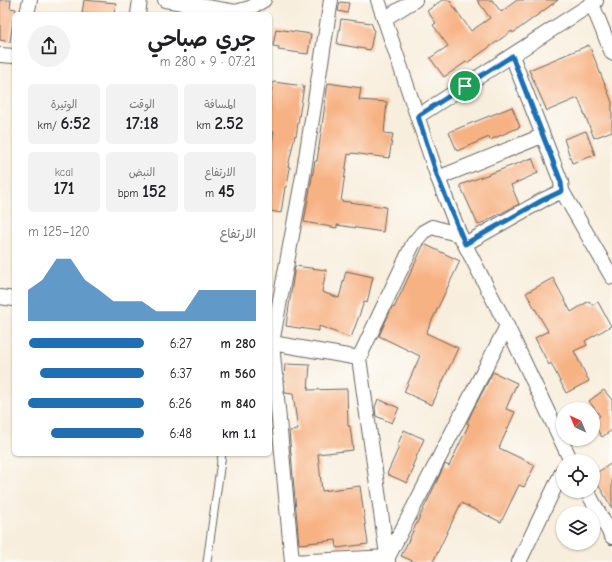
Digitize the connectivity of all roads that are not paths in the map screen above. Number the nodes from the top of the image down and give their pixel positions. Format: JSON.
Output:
{"nodes":[{"id":1,"x":30,"y":0,"type":"edge"},
{"id":2,"x":140,"y":0,"type":"edge"},
{"id":3,"x":165,"y":0,"type":"edge"},
{"id":4,"x":264,"y":0,"type":"edge"},
{"id":5,"x":331,"y":0,"type":"edge"},
{"id":6,"x":378,"y":0,"type":"edge"},
{"id":7,"x":415,"y":0,"type":"edge"},
{"id":8,"x":595,"y":1,"type":"edge"},
{"id":9,"x":28,"y":12,"type":"edge"},
{"id":10,"x":138,"y":12,"type":"edge"},
{"id":11,"x":231,"y":12,"type":"edge"},
{"id":12,"x":239,"y":12,"type":"edge"},
{"id":13,"x":384,"y":19,"type":"junction"},
{"id":14,"x":612,"y":53,"type":"edge"},
{"id":15,"x":0,"y":55,"type":"edge"},
{"id":16,"x":12,"y":56,"type":"edge"},
{"id":17,"x":512,"y":56,"type":"junction"},
{"id":18,"x":418,"y":116,"type":"junction"},
{"id":19,"x":542,"y":136,"type":"junction"},
{"id":20,"x":438,"y":178,"type":"junction"},
{"id":21,"x":562,"y":191,"type":"junction"},
{"id":22,"x":462,"y":240,"type":"junction"},
{"id":23,"x":612,"y":278,"type":"edge"},
{"id":24,"x":0,"y":297,"type":"edge"},
{"id":25,"x":12,"y":299,"type":"edge"},
{"id":26,"x":507,"y":326,"type":"junction"},
{"id":27,"x":272,"y":338,"type":"edge"},
{"id":28,"x":272,"y":343,"type":"edge"},
{"id":29,"x":272,"y":353,"type":"edge"},
{"id":30,"x":359,"y":358,"type":"junction"},
{"id":31,"x":566,"y":454,"type":"edge"},
{"id":32,"x":222,"y":456,"type":"edge"},
{"id":33,"x":556,"y":485,"type":"edge"},
{"id":34,"x":591,"y":498,"type":"edge"},
{"id":35,"x":612,"y":537,"type":"edge"},
{"id":36,"x":388,"y":560,"type":"edge"},
{"id":37,"x":207,"y":562,"type":"edge"},
{"id":38,"x":292,"y":562,"type":"edge"},
{"id":39,"x":519,"y":562,"type":"edge"}],
"edges":[{"from":1,"to":9,"type":"street"},
{"from":2,"to":10,"type":"street"},
{"from":3,"to":11,"type":"street"},
{"from":4,"to":12,"type":"street"},
{"from":5,"to":27,"type":"street"},
{"from":6,"to":13,"type":"street"},
{"from":7,"to":13,"type":"street"},
{"from":8,"to":14,"type":"street"},
{"from":8,"to":17,"type":"street"},
{"from":13,"to":18,"type":"street"},
{"from":15,"to":16,"type":"street"},
{"from":17,"to":18,"type":"street"},
{"from":17,"to":19,"type":"street"},
{"from":18,"to":20,"type":"street"},
{"from":19,"to":20,"type":"street"},
{"from":19,"to":21,"type":"street"},
{"from":20,"to":22,"type":"street"},
{"from":21,"to":22,"type":"street"},
{"from":21,"to":23,"type":"street"},
{"from":22,"to":26,"type":"street"},
{"from":22,"to":30,"type":"street"},
{"from":24,"to":25,"type":"street"},
{"from":26,"to":31,"type":"street"},
{"from":26,"to":36,"type":"street"},
{"from":28,"to":30,"type":"street"},
{"from":29,"to":38,"type":"street"},
{"from":30,"to":36,"type":"street"},
{"from":32,"to":37,"type":"lane"},
{"from":33,"to":39,"type":"street"},
{"from":34,"to":35,"type":"street"},
{"from":36,"to":38,"type":"street"}]}
